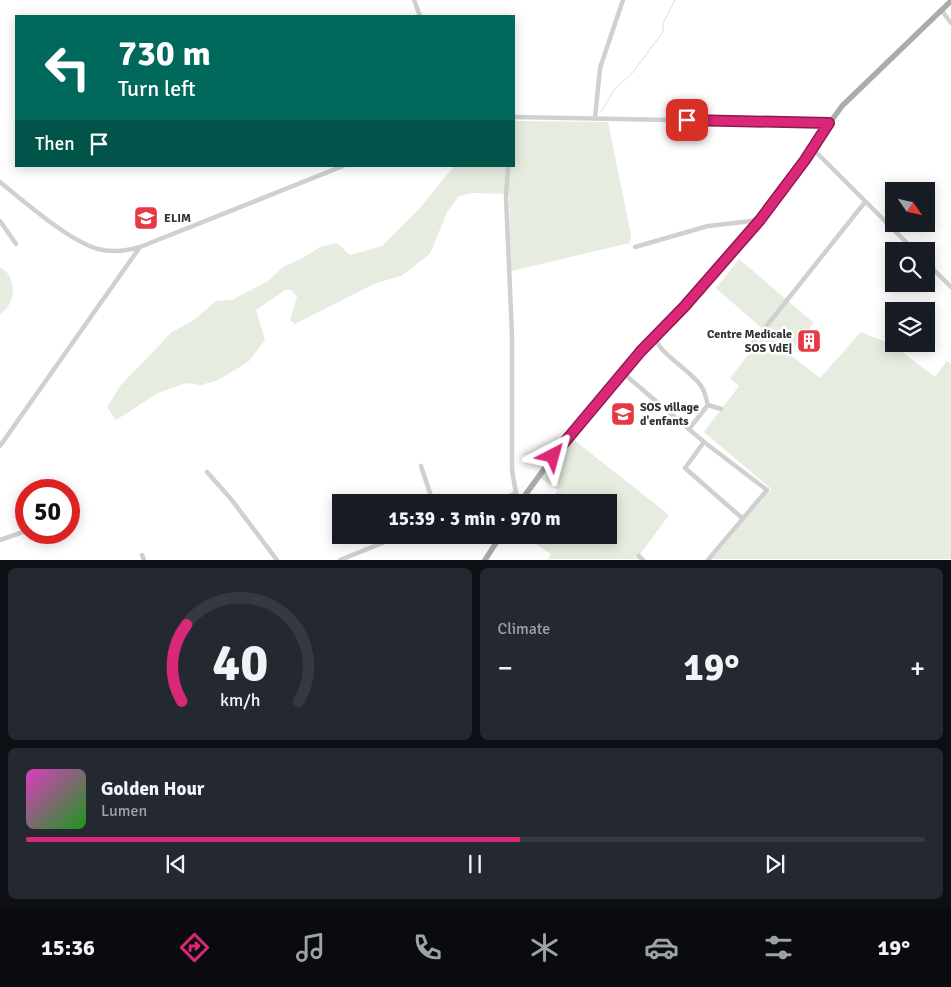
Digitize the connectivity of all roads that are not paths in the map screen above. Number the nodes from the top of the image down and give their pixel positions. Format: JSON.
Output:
{"nodes":[{"id":1,"x":414,"y":0,"type":"edge"},
{"id":2,"x":623,"y":0,"type":"edge"},
{"id":3,"x":951,"y":1,"type":"edge"},
{"id":4,"x":942,"y":11,"type":"junction"},
{"id":5,"x":420,"y":15,"type":"edge"},
{"id":6,"x":951,"y":23,"type":"edge"},
{"id":7,"x":515,"y":117,"type":"edge"},
{"id":8,"x":596,"y":118,"type":"junction"},
{"id":9,"x":829,"y":123,"type":"junction"},
{"id":10,"x":813,"y":149,"type":"junction"},
{"id":11,"x":340,"y":167,"type":"edge"},
{"id":12,"x":508,"y":167,"type":"edge"},
{"id":13,"x":0,"y":182,"type":"edge"},
{"id":14,"x":865,"y":202,"type":"junction"},
{"id":15,"x":760,"y":220,"type":"junction"},
{"id":16,"x":0,"y":221,"type":"edge"},
{"id":17,"x":906,"y":242,"type":"edge"},
{"id":18,"x":16,"y":244,"type":"dead end"},
{"id":19,"x":140,"y":247,"type":"junction"},
{"id":20,"x":635,"y":247,"type":"dead end"},
{"id":21,"x":935,"y":271,"type":"edge"},
{"id":22,"x":951,"y":287,"type":"edge"},
{"id":23,"x":656,"y":335,"type":"junction"},
{"id":24,"x":749,"y":348,"type":"dead end"},
{"id":25,"x":623,"y":373,"type":"junction"},
{"id":26,"x":708,"y":405,"type":"junction"},
{"id":27,"x":721,"y":409,"type":"dead end"},
{"id":28,"x":689,"y":429,"type":"junction"},
{"id":29,"x":704,"y":442,"type":"junction"},
{"id":30,"x":0,"y":446,"type":"edge"},
{"id":31,"x":421,"y":466,"type":"dead end"},
{"id":32,"x":207,"y":472,"type":"dead end"},
{"id":33,"x":430,"y":494,"type":"edge"},
{"id":34,"x":516,"y":494,"type":"edge"},
{"id":35,"x":525,"y":494,"type":"edge"},
{"id":36,"x":742,"y":518,"type":"junction"},
{"id":37,"x":15,"y":535,"type":"edge"},
{"id":38,"x":0,"y":540,"type":"edge"},
{"id":39,"x":380,"y":544,"type":"edge"},
{"id":40,"x":495,"y":544,"type":"edge"},
{"id":41,"x":277,"y":560,"type":"edge"},
{"id":42,"x":340,"y":560,"type":"edge"},
{"id":43,"x":485,"y":560,"type":"edge"},
{"id":44,"x":708,"y":560,"type":"edge"}],
"edges":[{"from":1,"to":5,"type":"street"},
{"from":2,"to":8,"type":"street"},
{"from":3,"to":4,"type":"main road"},
{"from":4,"to":6,"type":"street"},
{"from":4,"to":9,"type":"main road"},
{"from":7,"to":8,"type":"street"},
{"from":8,"to":9,"type":"street"},
{"from":9,"to":10,"type":"main road"},
{"from":10,"to":14,"type":"street"},
{"from":10,"to":15,"type":"main road"},
{"from":11,"to":19,"type":"street"},
{"from":12,"to":34,"type":"street"},
{"from":13,"to":19,"type":"street"},
{"from":14,"to":17,"type":"street"},
{"from":14,"to":24,"type":"street"},
{"from":15,"to":20,"type":"street"},
{"from":15,"to":23,"type":"main road"},
{"from":16,"to":18,"type":"street"},
{"from":19,"to":30,"type":"street"},
{"from":21,"to":22,"type":"street"},
{"from":23,"to":25,"type":"main road"},
{"from":23,"to":26,"type":"street"},
{"from":25,"to":28,"type":"street"},
{"from":25,"to":35,"type":"main road"},
{"from":26,"to":27,"type":"street"},
{"from":26,"to":28,"type":"street"},
{"from":28,"to":29,"type":"street"},
{"from":29,"to":36,"type":"street"},
{"from":29,"to":36,"type":"street"},
{"from":31,"to":33,"type":"street"},
{"from":32,"to":41,"type":"street"},
{"from":36,"to":44,"type":"street"},
{"from":37,"to":38,"type":"street"},
{"from":39,"to":42,"type":"street"},
{"from":40,"to":43,"type":"main road"}]}
